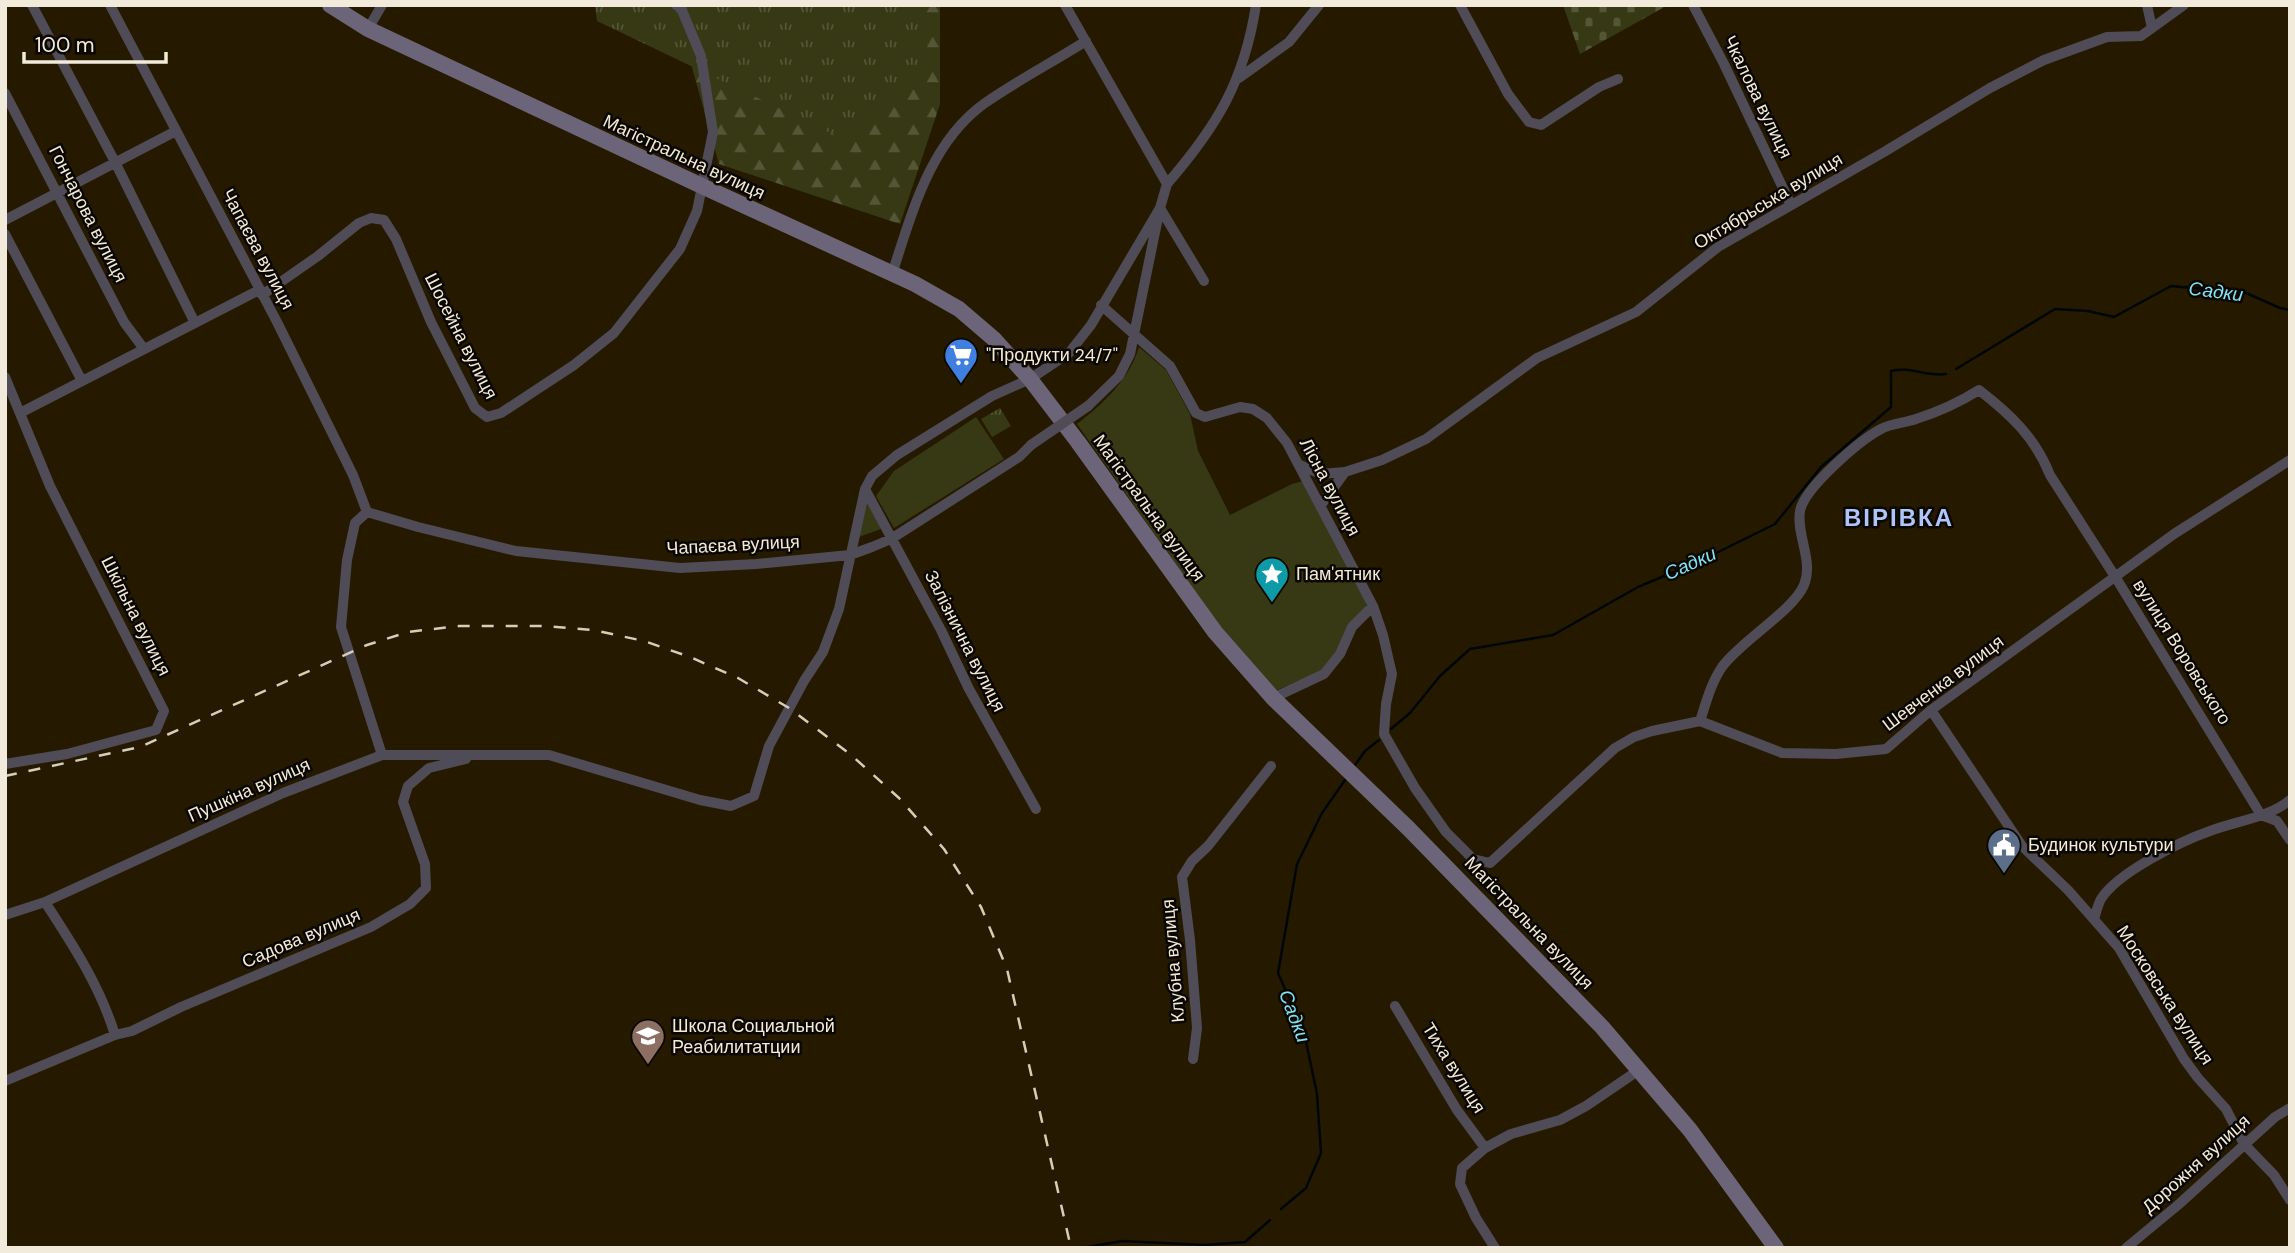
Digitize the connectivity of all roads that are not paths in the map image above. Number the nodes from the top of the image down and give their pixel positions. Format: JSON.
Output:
{"nodes":[{"id":1,"x":32,"y":5,"type":"edge"},
{"id":2,"x":110,"y":5,"type":"edge"},
{"id":3,"x":330,"y":5,"type":"edge"},
{"id":4,"x":382,"y":5,"type":"edge"},
{"id":5,"x":676,"y":5,"type":"edge"},
{"id":6,"x":1065,"y":5,"type":"edge"},
{"id":7,"x":1256,"y":5,"type":"edge"},
{"id":8,"x":1319,"y":5,"type":"edge"},
{"id":9,"x":1460,"y":5,"type":"edge"},
{"id":10,"x":1693,"y":5,"type":"edge"},
{"id":11,"x":2147,"y":5,"type":"edge"},
{"id":12,"x":2184,"y":5,"type":"edge"},
{"id":13,"x":2152,"y":28,"type":"junction"},
{"id":14,"x":368,"y":29,"type":"junction"},
{"id":15,"x":1086,"y":40,"type":"junction"},
{"id":16,"x":1618,"y":79,"type":"dead end"},
{"id":17,"x":1237,"y":80,"type":"junction"},
{"id":18,"x":5,"y":93,"type":"edge"},
{"id":19,"x":177,"y":131,"type":"junction"},
{"id":20,"x":115,"y":162,"type":"junction"},
{"id":21,"x":1167,"y":184,"type":"junction"},
{"id":22,"x":704,"y":187,"type":"junction"},
{"id":23,"x":58,"y":192,"type":"junction"},
{"id":24,"x":1791,"y":205,"type":"junction"},
{"id":25,"x":1160,"y":208,"type":"junction"},
{"id":26,"x":5,"y":220,"type":"edge"},
{"id":27,"x":5,"y":234,"type":"edge"},
{"id":28,"x":892,"y":274,"type":"junction"},
{"id":29,"x":1204,"y":281,"type":"dead end"},
{"id":30,"x":261,"y":292,"type":"junction"},
{"id":31,"x":1101,"y":305,"type":"junction"},
{"id":32,"x":195,"y":323,"type":"junction"},
{"id":33,"x":1135,"y":334,"type":"junction"},
{"id":34,"x":144,"y":349,"type":"junction"},
{"id":35,"x":5,"y":377,"type":"edge"},
{"id":36,"x":1030,"y":379,"type":"junction"},
{"id":37,"x":82,"y":381,"type":"junction"},
{"id":38,"x":20,"y":413,"type":"junction"},
{"id":39,"x":2290,"y":460,"type":"edge"},
{"id":40,"x":1298,"y":464,"type":"junction"},
{"id":41,"x":1345,"y":472,"type":"junction"},
{"id":42,"x":865,"y":489,"type":"junction"},
{"id":43,"x":1321,"y":505,"type":"junction"},
{"id":44,"x":367,"y":512,"type":"junction"},
{"id":45,"x":891,"y":539,"type":"junction"},
{"id":46,"x":850,"y":555,"type":"junction"},
{"id":47,"x":2116,"y":578,"type":"junction"},
{"id":48,"x":1373,"y":606,"type":"junction"},
{"id":49,"x":1273,"y":698,"type":"junction"},
{"id":50,"x":1931,"y":710,"type":"junction"},
{"id":51,"x":1700,"y":721,"type":"junction"},
{"id":52,"x":382,"y":755,"type":"junction"},
{"id":53,"x":485,"y":755,"type":"junction"},
{"id":54,"x":5,"y":764,"type":"edge"},
{"id":55,"x":1271,"y":766,"type":"dead end"},
{"id":56,"x":2286,"y":803,"type":"edge"},
{"id":57,"x":1036,"y":809,"type":"dead end"},
{"id":58,"x":2261,"y":815,"type":"junction"},
{"id":59,"x":2277,"y":821,"type":"junction"},
{"id":60,"x":2290,"y":840,"type":"edge"},
{"id":61,"x":45,"y":902,"type":"junction"},
{"id":62,"x":5,"y":915,"type":"edge"},
{"id":63,"x":2094,"y":919,"type":"junction"},
{"id":64,"x":1395,"y":1006,"type":"dead end"},
{"id":65,"x":115,"y":1035,"type":"junction"},
{"id":66,"x":1193,"y":1059,"type":"dead end"},
{"id":67,"x":1639,"y":1070,"type":"junction"},
{"id":68,"x":5,"y":1081,"type":"edge"},
{"id":69,"x":2290,"y":1108,"type":"edge"},
{"id":70,"x":2244,"y":1143,"type":"junction"},
{"id":71,"x":1485,"y":1148,"type":"junction"},
{"id":72,"x":2290,"y":1200,"type":"edge"},
{"id":73,"x":1495,"y":1248,"type":"edge"},
{"id":74,"x":1776,"y":1248,"type":"edge"},
{"id":75,"x":2126,"y":1248,"type":"edge"}],
"edges":[{"from":1,"to":20,"type":"street"},
{"from":2,"to":19,"type":"street","name":"Чапаєва вулиця"},
{"from":3,"to":14,"type":"main road","name":"Магістральна вулиця"},
{"from":4,"to":14,"type":"street"},
{"from":5,"to":22,"type":"street"},
{"from":6,"to":15,"type":"street"},
{"from":7,"to":17,"type":"street"},
{"from":8,"to":17,"type":"street"},
{"from":9,"to":16,"type":"street"},
{"from":10,"to":24,"type":"street","name":"Чкалова вулиця"},
{"from":11,"to":13,"type":"street"},
{"from":12,"to":13,"type":"street","name":"Октябрьська вулиця"},
{"from":13,"to":24,"type":"street","name":"Октябрьська вулиця"},
{"from":14,"to":22,"type":"main road","name":"Магістральна вулиця"},
{"from":15,"to":21,"type":"street"},
{"from":15,"to":28,"type":"street"},
{"from":17,"to":21,"type":"street"},
{"from":18,"to":23,"type":"street","name":"Гончарова вулиця"},
{"from":19,"to":20,"type":"street"},
{"from":19,"to":30,"type":"street","name":"Чапаєва вулиця"},
{"from":20,"to":23,"type":"street"},
{"from":20,"to":32,"type":"street"},
{"from":21,"to":25,"type":"street"},
{"from":22,"to":28,"type":"main road","name":"Магістральна вулиця"},
{"from":22,"to":30,"type":"street","name":"Шосейна вулиця"},
{"from":23,"to":26,"type":"street"},
{"from":23,"to":34,"type":"street","name":"Гончарова вулиця"},
{"from":24,"to":41,"type":"street","name":"Октябрьська вулиця"},
{"from":25,"to":29,"type":"street"},
{"from":25,"to":31,"type":"street"},
{"from":25,"to":33,"type":"street","name":"Чапаєва вулиця"},
{"from":27,"to":37,"type":"street"},
{"from":28,"to":36,"type":"main road","name":"Магістральна вулиця"},
{"from":30,"to":32,"type":"street"},
{"from":30,"to":44,"type":"street","name":"Чапаєва вулиця"},
{"from":31,"to":33,"type":"street"},
{"from":31,"to":36,"type":"street"},
{"from":32,"to":34,"type":"street"},
{"from":33,"to":40,"type":"street","name":"Лісна вулиця"},
{"from":33,"to":45,"type":"street","name":"Чапаєва вулиця","bridge":true},
{"from":34,"to":37,"type":"street"},
{"from":35,"to":38,"type":"street","name":"Шкільна вулиця"},
{"from":36,"to":42,"type":"street"},
{"from":36,"to":49,"type":"main road","name":"Магістральна вулиця"},
{"from":37,"to":38,"type":"street"},
{"from":38,"to":54,"type":"street","name":"Шкільна вулиця"},
{"from":39,"to":47,"type":"street","name":"Шевченка вулиця"},
{"from":40,"to":41,"type":"street"},
{"from":40,"to":43,"type":"street","name":"Лісна вулиця"},
{"from":41,"to":43,"type":"street"},
{"from":42,"to":45,"type":"street","name":"Залізнична вулиця"},
{"from":42,"to":46,"type":"street","name":"Пушкіна вулиця"},
{"from":43,"to":48,"type":"street","name":"Лісна вулиця"},
{"from":44,"to":46,"type":"street","name":"Чапаєва вулиця"},
{"from":44,"to":52,"type":"street"},
{"from":45,"to":46,"type":"street","name":"Чапаєва вулиця"},
{"from":45,"to":57,"type":"street","name":"Залізнична вулиця"},
{"from":46,"to":53,"type":"street","name":"Пушкіна вулиця"},
{"from":47,"to":50,"type":"street","name":"Шевченка вулиця"},
{"from":47,"to":51,"type":"street","name":"вулиця Воровського"},
{"from":47,"to":58,"type":"street","name":"вулиця Воровського"},
{"from":48,"to":49,"type":"street"},
{"from":48,"to":51,"type":"street","name":"Лісна вулиця"},
{"from":49,"to":67,"type":"main road","name":"Магістральна вулиця"},
{"from":50,"to":51,"type":"street","name":"Шевченка вулиця"},
{"from":50,"to":63,"type":"street","name":"Московська вулиця"},
{"from":52,"to":53,"type":"street","name":"Пушкіна вулиця"},
{"from":52,"to":61,"type":"street","name":"Пушкіна вулиця"},
{"from":53,"to":65,"type":"street","name":"Садова вулиця"},
{"from":55,"to":66,"type":"street","name":"Клубна вулиця"},
{"from":56,"to":58,"type":"street"},
{"from":56,"to":59,"type":"street"},
{"from":58,"to":59,"type":"street"},
{"from":58,"to":63,"type":"street"},
{"from":59,"to":60,"type":"street"},
{"from":61,"to":62,"type":"street","name":"Пушкіна вулиця"},
{"from":61,"to":65,"type":"street"},
{"from":63,"to":70,"type":"street","name":"Московська вулиця"},
{"from":64,"to":71,"type":"street","name":"Тиха вулиця"},
{"from":65,"to":68,"type":"street","name":"Садова вулиця"},
{"from":67,"to":71,"type":"street"},
{"from":67,"to":74,"type":"main road","name":"Магістральна вулиця"},
{"from":69,"to":70,"type":"street","name":"Дорожня вулиця"},
{"from":70,"to":72,"type":"street","name":"Московська вулиця"},
{"from":70,"to":75,"type":"street","name":"Дорожня вулиця"},
{"from":71,"to":73,"type":"street"}]}
